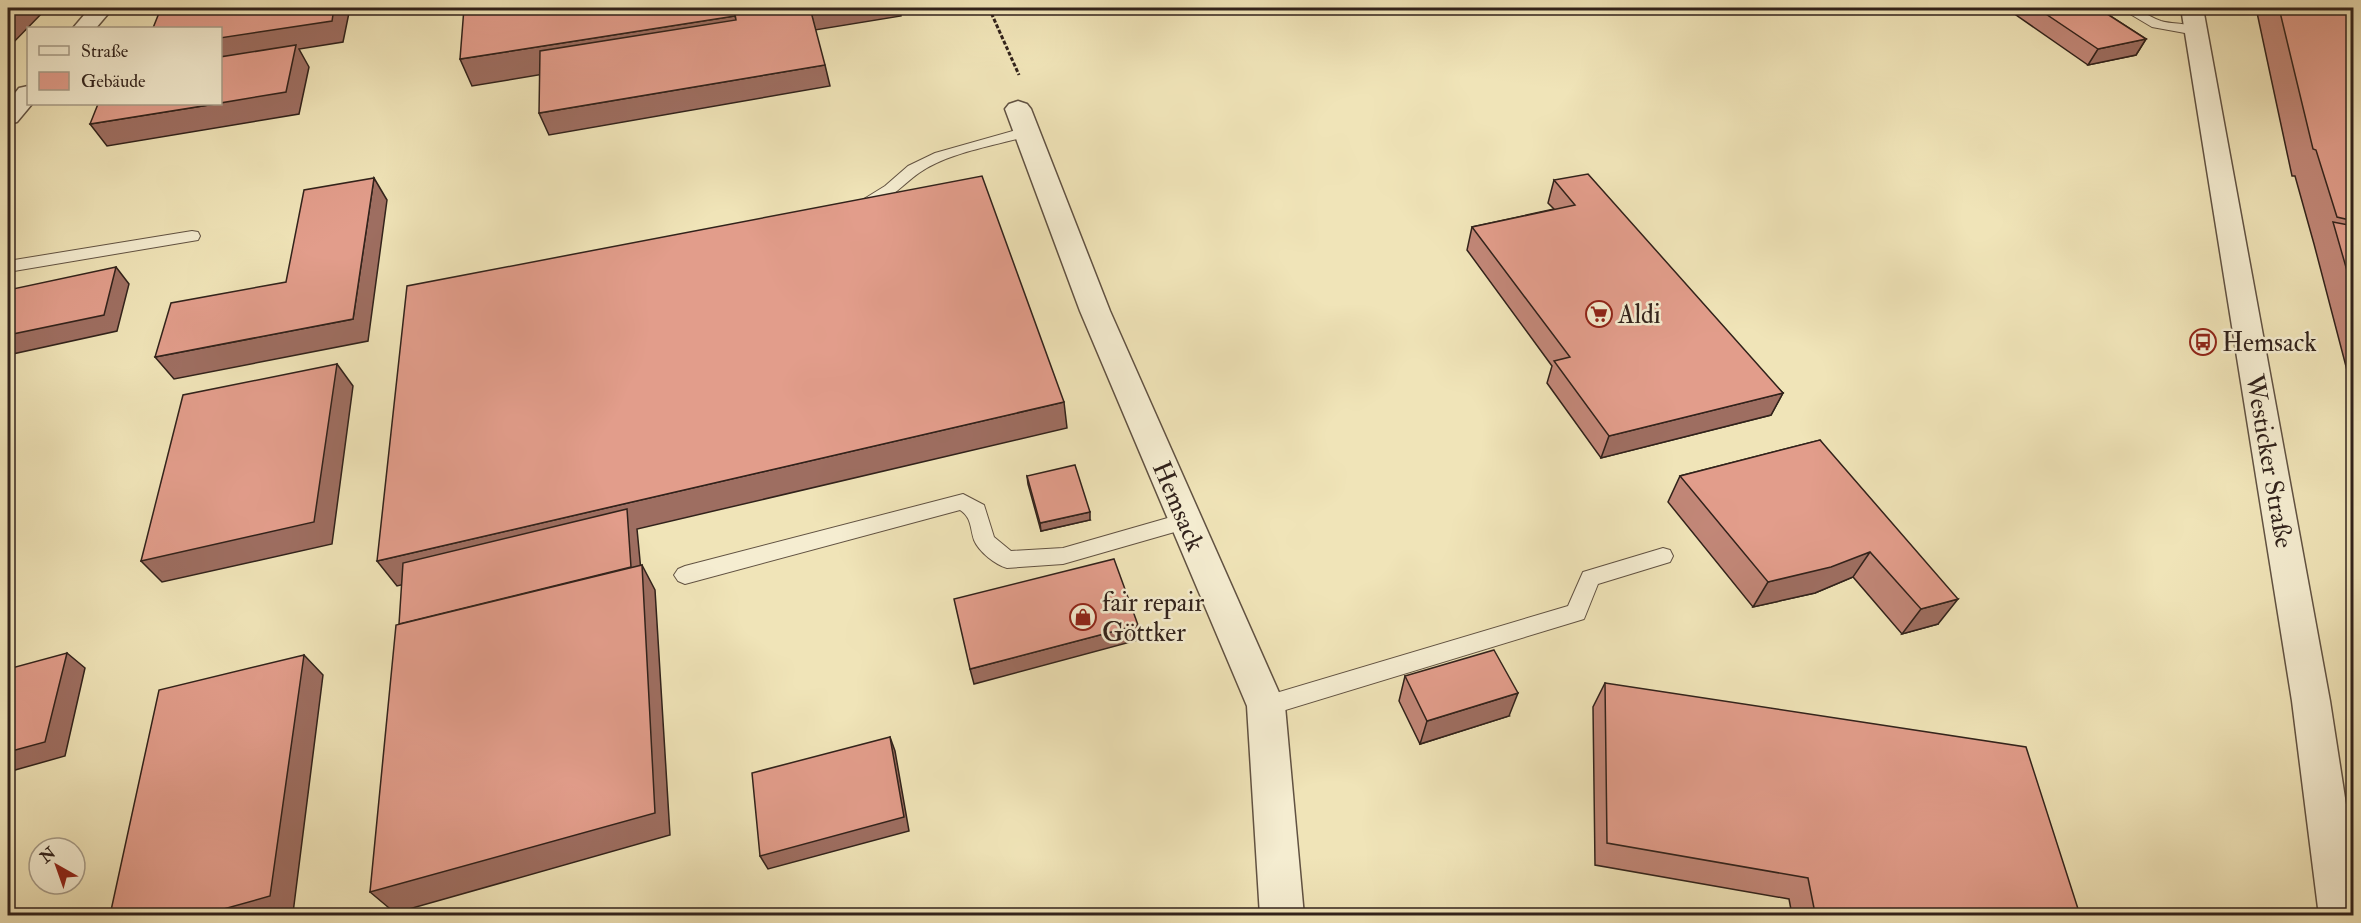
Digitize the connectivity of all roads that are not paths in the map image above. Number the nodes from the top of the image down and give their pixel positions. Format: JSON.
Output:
{"nodes":[{"id":1,"x":102,"y":8,"type":"edge"},
{"id":2,"x":2127,"y":8,"type":"edge"},
{"id":3,"x":2194,"y":19,"type":"edge"},
{"id":4,"x":85,"y":27,"type":"edge"},
{"id":5,"x":27,"y":94,"type":"edge"},
{"id":6,"x":8,"y":117,"type":"edge"},
{"id":7,"x":1022,"y":121,"type":"joint"},
{"id":8,"x":841,"y":215,"type":"edge"},
{"id":9,"x":192,"y":236,"type":"dead end"},
{"id":10,"x":8,"y":267,"type":"edge"},
{"id":11,"x":1185,"y":521,"type":"junction"},
{"id":12,"x":1663,"y":556,"type":"dead end"},
{"id":13,"x":685,"y":575,"type":"dead end"},
{"id":14,"x":1266,"y":706,"type":"junction"},
{"id":15,"x":1282,"y":915,"type":"edge"},
{"id":16,"x":2341,"y":915,"type":"edge"}],
"edges":[{"from":1,"to":4,"type":"street"},
{"from":2,"to":3,"type":"lane"},
{"from":3,"to":16,"type":"street","name":"Westicker Straße"},
{"from":5,"to":6,"type":"street"},
{"from":7,"to":8,"type":"lane"},
{"from":7,"to":11,"type":"street","name":"Hemsack"},
{"from":9,"to":10,"type":"lane"},
{"from":11,"to":13,"type":"lane"},
{"from":11,"to":14,"type":"street","name":"Hemsack"},
{"from":12,"to":14,"type":"lane"},
{"from":14,"to":15,"type":"street","name":"Hemsack"}]}
